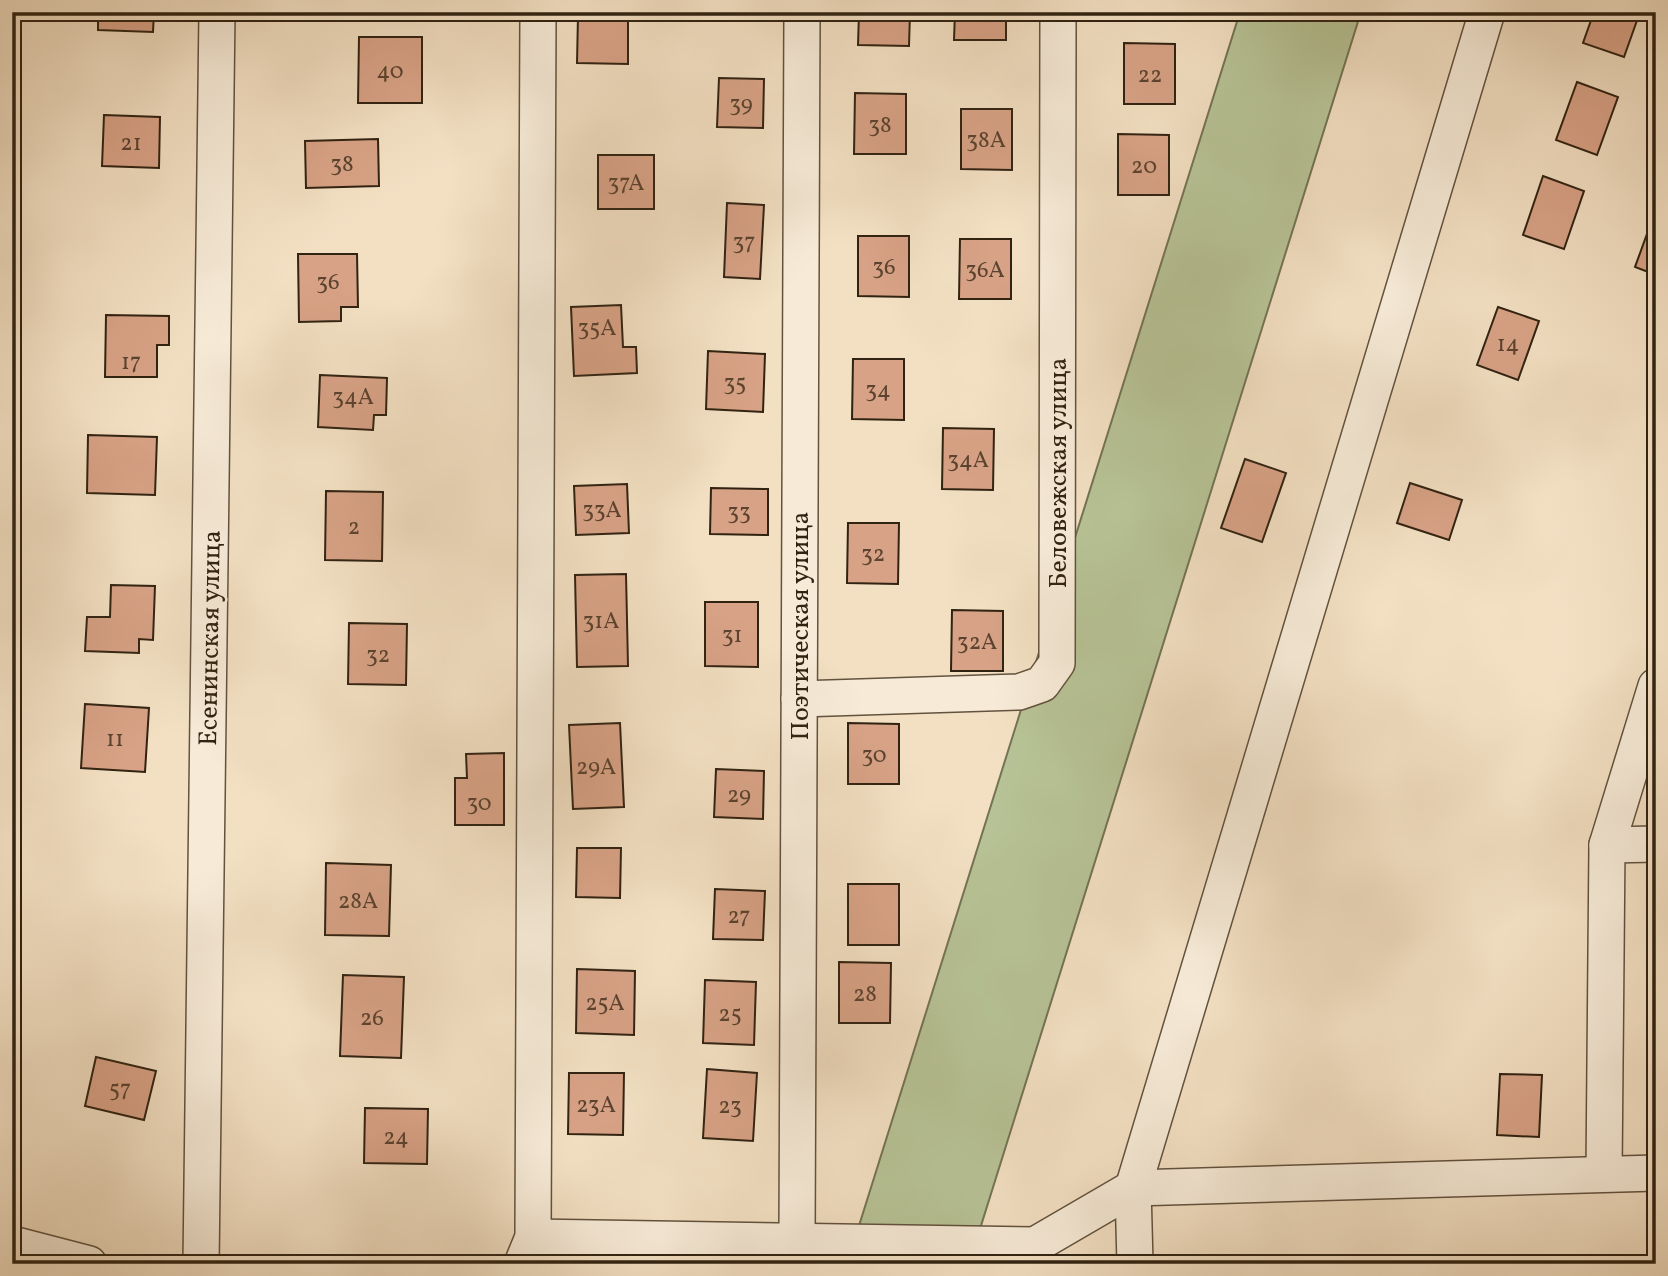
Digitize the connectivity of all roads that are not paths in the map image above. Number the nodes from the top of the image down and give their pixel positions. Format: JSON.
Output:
{"nodes":[{"id":1,"x":217,"y":12,"type":"edge"},
{"id":2,"x":538,"y":12,"type":"edge"},
{"id":3,"x":802,"y":12,"type":"edge"},
{"id":4,"x":1058,"y":12,"type":"edge"},
{"id":5,"x":1487,"y":12,"type":"edge"},
{"id":6,"x":1656,"y":686,"type":"edge"},
{"id":7,"x":799,"y":699,"type":"junction"},
{"id":8,"x":1656,"y":844,"type":"edge"},
{"id":9,"x":1607,"y":845,"type":"junction"},
{"id":10,"x":1604,"y":1173,"type":"junction"},
{"id":11,"x":1656,"y":1173,"type":"edge"},
{"id":12,"x":1133,"y":1188,"type":"junction"},
{"id":13,"x":797,"y":1240,"type":"junction"},
{"id":14,"x":12,"y":1244,"type":"edge"},
{"id":15,"x":527,"y":1251,"type":"edge"},
{"id":16,"x":1038,"y":1254,"type":"edge"},
{"id":17,"x":89,"y":1264,"type":"edge"},
{"id":18,"x":201,"y":1264,"type":"edge"},
{"id":19,"x":1135,"y":1264,"type":"edge"}],
"edges":[{"from":1,"to":18,"type":"street","name":"Есенинская улица"},
{"from":2,"to":15,"type":"street"},
{"from":3,"to":7,"type":"street","name":"Поэтическая улица"},
{"from":4,"to":7,"type":"street","name":"Беловежская улица"},
{"from":5,"to":12,"type":"street"},
{"from":6,"to":9,"type":"street"},
{"from":7,"to":13,"type":"street","name":"Поэтическая улица"},
{"from":8,"to":9,"type":"street"},
{"from":9,"to":10,"type":"street"},
{"from":10,"to":11,"type":"street"},
{"from":10,"to":12,"type":"street"},
{"from":12,"to":16,"type":"street"},
{"from":12,"to":19,"type":"street"},
{"from":13,"to":15,"type":"street"},
{"from":13,"to":16,"type":"street"},
{"from":14,"to":17,"type":"street"}]}
